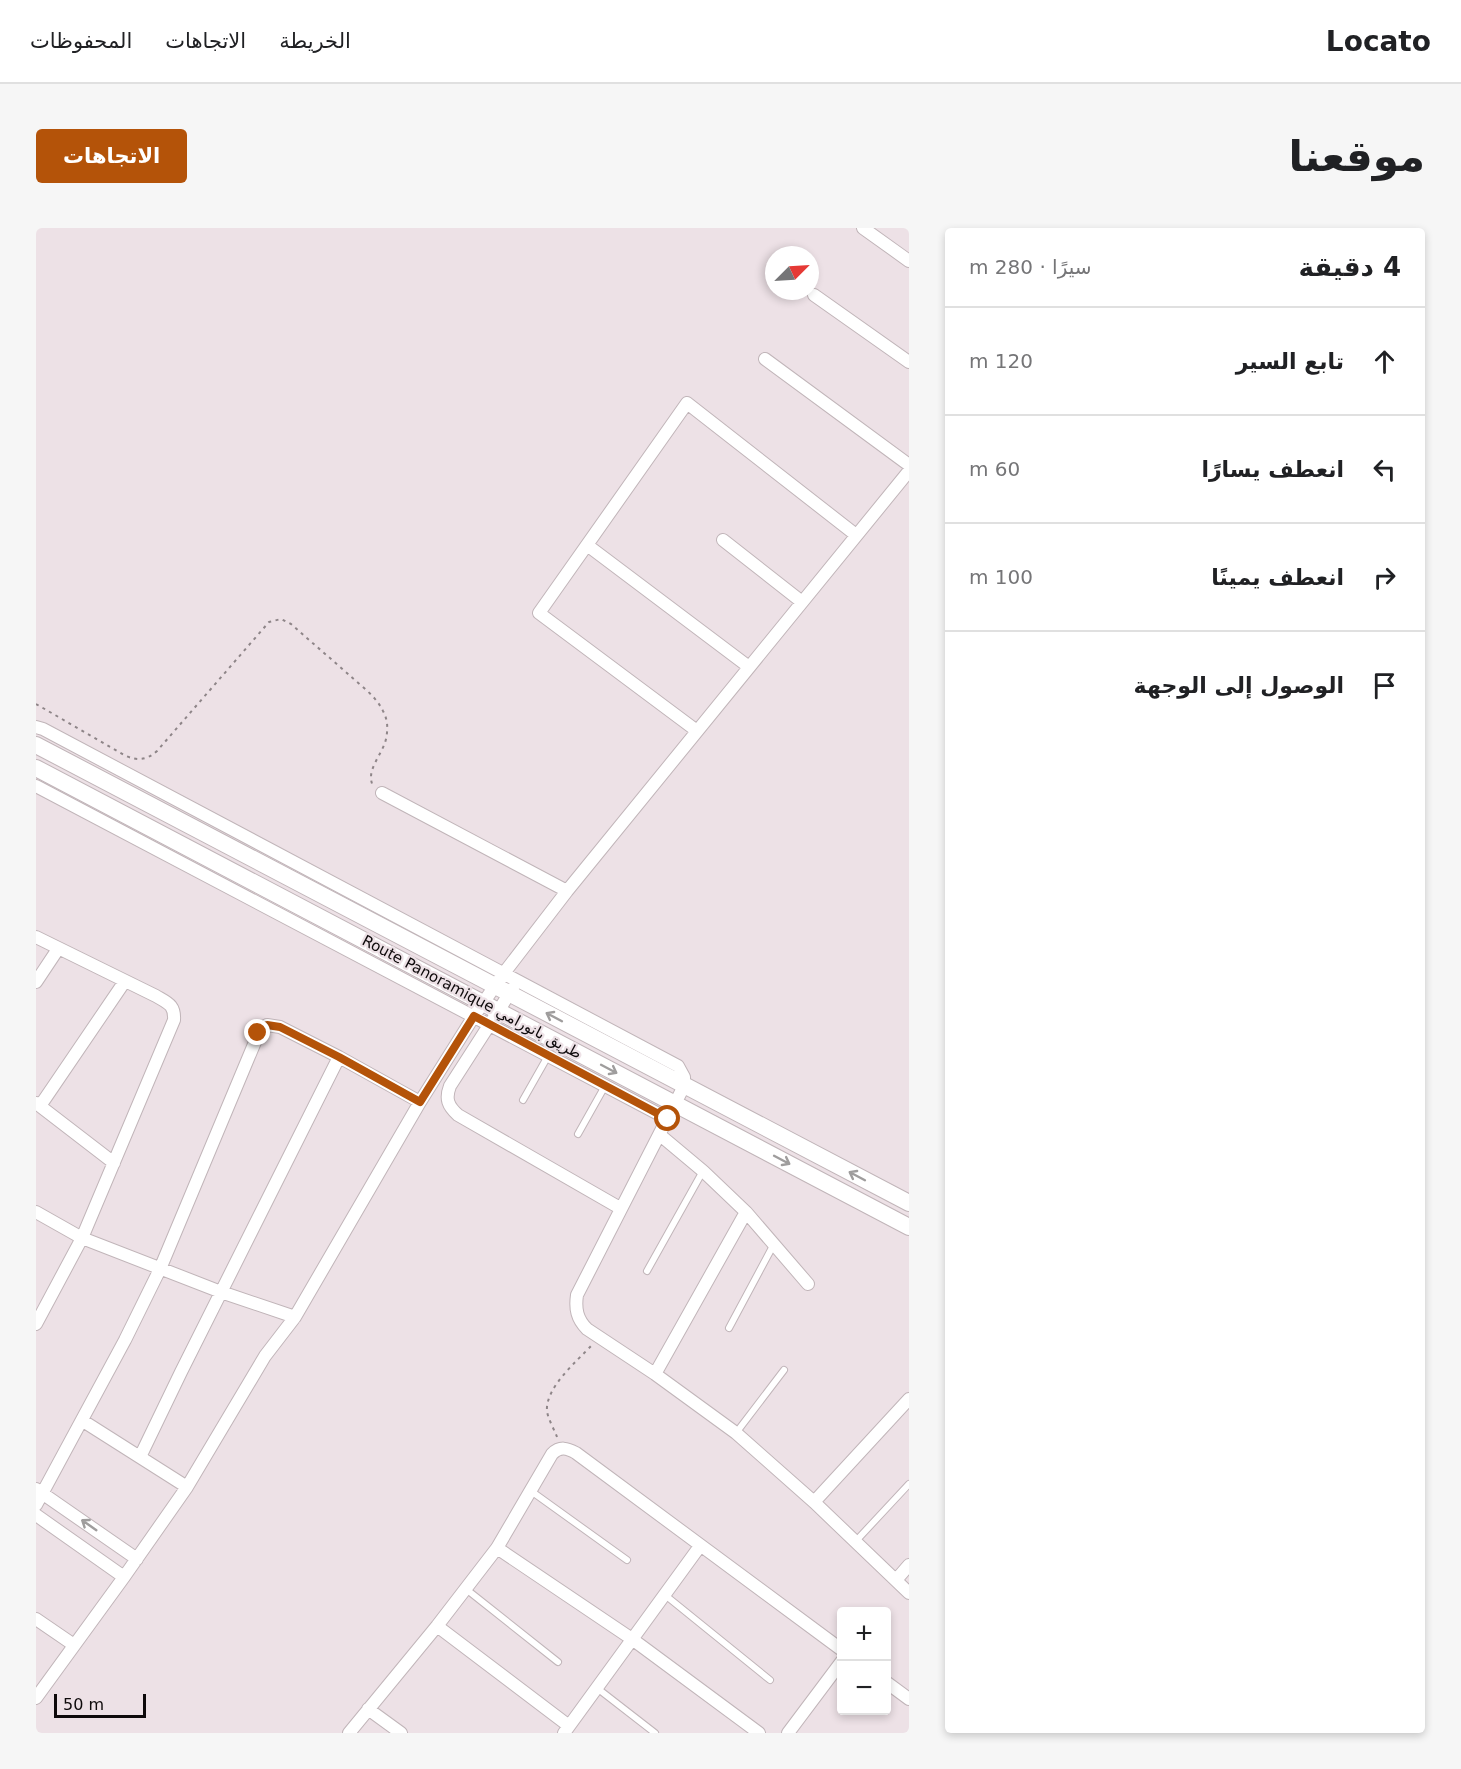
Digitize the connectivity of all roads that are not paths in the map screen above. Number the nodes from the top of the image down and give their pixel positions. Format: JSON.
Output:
{"nodes":[{"id":1,"x":863,"y":228,"type":"edge"},
{"id":2,"x":909,"y":261,"type":"edge"},
{"id":3,"x":819,"y":299,"type":"edge"},
{"id":4,"x":765,"y":359,"type":"dead end"},
{"id":5,"x":909,"y":362,"type":"edge"},
{"id":6,"x":909,"y":465,"type":"edge"},
{"id":7,"x":909,"y":471,"type":"edge"},
{"id":8,"x":856,"y":535,"type":"junction"},
{"id":9,"x":723,"y":540,"type":"dead end"},
{"id":10,"x":587,"y":545,"type":"junction"},
{"id":11,"x":802,"y":602,"type":"junction"},
{"id":12,"x":749,"y":667,"type":"junction"},
{"id":13,"x":36,"y":727,"type":"edge"},
{"id":14,"x":698,"y":731,"type":"junction"},
{"id":15,"x":36,"y":745,"type":"edge"},
{"id":16,"x":36,"y":768,"type":"edge"},
{"id":17,"x":36,"y":786,"type":"edge"},
{"id":18,"x":382,"y":793,"type":"road end"},
{"id":19,"x":567,"y":891,"type":"junction"},
{"id":20,"x":36,"y":937,"type":"edge"},
{"id":21,"x":58,"y":948,"type":"junction"},
{"id":22,"x":125,"y":981,"type":"junction"},
{"id":23,"x":36,"y":982,"type":"edge"},
{"id":24,"x":506,"y":983,"type":"junction"},
{"id":25,"x":478,"y":1009,"type":"junction"},
{"id":26,"x":494,"y":1018,"type":"junction"},
{"id":27,"x":549,"y":1056,"type":"junction"},
{"id":28,"x":339,"y":1057,"type":"junction"},
{"id":29,"x":605,"y":1086,"type":"junction"},
{"id":30,"x":684,"y":1086,"type":"junction"},
{"id":31,"x":523,"y":1100,"type":"dead end"},
{"id":32,"x":420,"y":1102,"type":"junction"},
{"id":33,"x":38,"y":1105,"type":"edge"},
{"id":34,"x":672,"y":1112,"type":"junction"},
{"id":35,"x":578,"y":1134,"type":"dead end"},
{"id":36,"x":660,"y":1135,"type":"junction"},
{"id":37,"x":114,"y":1163,"type":"junction"},
{"id":38,"x":703,"y":1171,"type":"junction"},
{"id":39,"x":909,"y":1203,"type":"edge"},
{"id":40,"x":620,"y":1208,"type":"junction"},
{"id":41,"x":36,"y":1212,"type":"edge"},
{"id":42,"x":746,"y":1212,"type":"junction"},
{"id":43,"x":909,"y":1227,"type":"edge"},
{"id":44,"x":82,"y":1238,"type":"junction"},
{"id":45,"x":774,"y":1243,"type":"junction"},
{"id":46,"x":160,"y":1269,"type":"junction"},
{"id":47,"x":647,"y":1271,"type":"dead end"},
{"id":48,"x":808,"y":1284,"type":"dead end"},
{"id":49,"x":221,"y":1292,"type":"junction"},
{"id":50,"x":295,"y":1317,"type":"junction"},
{"id":51,"x":36,"y":1324,"type":"edge"},
{"id":52,"x":729,"y":1328,"type":"dead end"},
{"id":53,"x":784,"y":1370,"type":"dead end"},
{"id":54,"x":655,"y":1374,"type":"junction"},
{"id":55,"x":909,"y":1399,"type":"edge"},
{"id":56,"x":82,"y":1421,"type":"junction"},
{"id":57,"x":736,"y":1433,"type":"junction"},
{"id":58,"x":140,"y":1457,"type":"junction"},
{"id":59,"x":909,"y":1484,"type":"edge"},
{"id":60,"x":187,"y":1487,"type":"junction"},
{"id":61,"x":39,"y":1491,"type":"edge"},
{"id":62,"x":531,"y":1491,"type":"junction"},
{"id":63,"x":814,"y":1502,"type":"junction"},
{"id":64,"x":36,"y":1505,"type":"edge"},
{"id":65,"x":36,"y":1515,"type":"edge"},
{"id":66,"x":855,"y":1542,"type":"junction"},
{"id":67,"x":700,"y":1546,"type":"junction"},
{"id":68,"x":497,"y":1548,"type":"junction"},
{"id":69,"x":136,"y":1559,"type":"junction"},
{"id":70,"x":627,"y":1560,"type":"dead end"},
{"id":71,"x":909,"y":1564,"type":"edge"},
{"id":72,"x":124,"y":1577,"type":"junction"},
{"id":73,"x":896,"y":1580,"type":"junction"},
{"id":74,"x":465,"y":1589,"type":"junction"},
{"id":75,"x":909,"y":1593,"type":"edge"},
{"id":76,"x":664,"y":1595,"type":"junction"},
{"id":77,"x":36,"y":1619,"type":"edge"},
{"id":78,"x":437,"y":1626,"type":"junction"},
{"id":79,"x":632,"y":1639,"type":"junction"},
{"id":80,"x":74,"y":1645,"type":"junction"},
{"id":81,"x":837,"y":1646,"type":"edge"},
{"id":82,"x":558,"y":1662,"type":"dead end"},
{"id":83,"x":837,"y":1668,"type":"edge"},
{"id":84,"x":770,"y":1680,"type":"dead end"},
{"id":85,"x":891,"y":1686,"type":"edge"},
{"id":86,"x":597,"y":1688,"type":"junction"},
{"id":87,"x":36,"y":1698,"type":"edge"},
{"id":88,"x":909,"y":1699,"type":"edge"},
{"id":89,"x":368,"y":1709,"type":"junction"},
{"id":90,"x":566,"y":1730,"type":"edge"},
{"id":91,"x":354,"y":1732,"type":"edge"},
{"id":92,"x":401,"y":1733,"type":"edge"},
{"id":93,"x":655,"y":1733,"type":"edge"},
{"id":94,"x":759,"y":1733,"type":"edge"},
{"id":95,"x":788,"y":1733,"type":"edge"}],
"edges":[{"from":1,"to":2,"type":"street"},
{"from":3,"to":5,"type":"street"},
{"from":4,"to":6,"type":"street"},
{"from":7,"to":8,"type":"street"},
{"from":8,"to":10,"type":"street"},
{"from":8,"to":11,"type":"street"},
{"from":9,"to":11,"type":"street"},
{"from":10,"to":12,"type":"street"},
{"from":10,"to":14,"type":"street"},
{"from":11,"to":12,"type":"street"},
{"from":12,"to":14,"type":"street"},
{"from":13,"to":24,"type":"street"},
{"from":14,"to":19,"type":"street"},
{"from":15,"to":24,"type":"street","name":"Route Panoramique طريق بانورامي"},
{"from":16,"to":25,"type":"street","name":"Route Panoramique طريق بانورامي"},
{"from":17,"to":25,"type":"street"},
{"from":18,"to":19,"type":"street"},
{"from":19,"to":24,"type":"street"},
{"from":20,"to":21,"type":"street"},
{"from":21,"to":22,"type":"street"},
{"from":21,"to":23,"type":"street"},
{"from":22,"to":33,"type":"street"},
{"from":22,"to":37,"type":"street"},
{"from":24,"to":25,"type":"street"},
{"from":24,"to":26,"type":"street"},
{"from":30,"to":24,"type":"street","name":"Route Panoramique طريق بانورامي","one_way":true},
{"from":25,"to":26,"type":"street","name":"Route Panoramique طريق بانورامي"},
{"from":25,"to":32,"type":"street"},
{"from":26,"to":27,"type":"street"},
{"from":26,"to":34,"type":"street","name":"Route Panoramique طريق بانورامي","one_way":true},
{"from":26,"to":40,"type":"street"},
{"from":27,"to":29,"type":"street"},
{"from":27,"to":31,"type":"lane"},
{"from":28,"to":32,"type":"street"},
{"from":28,"to":46,"type":"street"},
{"from":28,"to":49,"type":"street"},
{"from":29,"to":34,"type":"street"},
{"from":29,"to":35,"type":"lane"},
{"from":30,"to":34,"type":"street"},
{"from":39,"to":30,"type":"street","name":"Route Panoramique طريق بانورامي","one_way":true},
{"from":32,"to":50,"type":"street"},
{"from":33,"to":37,"type":"street"},
{"from":34,"to":36,"type":"street"},
{"from":34,"to":43,"type":"street","name":"Route Panoramique طريق بانورامي","one_way":true},
{"from":36,"to":38,"type":"street"},
{"from":36,"to":40,"type":"street"},
{"from":37,"to":44,"type":"street"},
{"from":38,"to":42,"type":"street"},
{"from":38,"to":47,"type":"lane"},
{"from":40,"to":54,"type":"street"},
{"from":41,"to":44,"type":"street"},
{"from":42,"to":45,"type":"street"},
{"from":42,"to":54,"type":"street"},
{"from":44,"to":46,"type":"street"},
{"from":44,"to":51,"type":"street"},
{"from":45,"to":48,"type":"street"},
{"from":45,"to":52,"type":"lane"},
{"from":46,"to":49,"type":"street"},
{"from":46,"to":56,"type":"street"},
{"from":49,"to":50,"type":"street"},
{"from":49,"to":58,"type":"street"},
{"from":50,"to":60,"type":"street"},
{"from":53,"to":57,"type":"lane"},
{"from":54,"to":57,"type":"street"},
{"from":55,"to":63,"type":"street"},
{"from":56,"to":58,"type":"street"},
{"from":56,"to":61,"type":"street"},
{"from":57,"to":63,"type":"street"},
{"from":58,"to":60,"type":"street"},
{"from":59,"to":66,"type":"lane"},
{"from":60,"to":69,"type":"street"},
{"from":61,"to":64,"type":"street"},
{"from":69,"to":61,"type":"street","one_way":true},
{"from":62,"to":67,"type":"street"},
{"from":62,"to":68,"type":"street"},
{"from":62,"to":70,"type":"lane"},
{"from":63,"to":66,"type":"street"},
{"from":65,"to":72,"type":"street"},
{"from":66,"to":73,"type":"street"},
{"from":67,"to":76,"type":"street"},
{"from":67,"to":81,"type":"street"},
{"from":68,"to":74,"type":"street"},
{"from":68,"to":79,"type":"street"},
{"from":69,"to":72,"type":"street"},
{"from":71,"to":73,"type":"street"},
{"from":72,"to":80,"type":"street"},
{"from":73,"to":75,"type":"street"},
{"from":74,"to":78,"type":"street"},
{"from":74,"to":82,"type":"lane"},
{"from":76,"to":79,"type":"street"},
{"from":76,"to":84,"type":"lane"},
{"from":77,"to":80,"type":"street"},
{"from":78,"to":89,"type":"street"},
{"from":78,"to":90,"type":"street"},
{"from":79,"to":86,"type":"street"},
{"from":79,"to":94,"type":"street"},
{"from":80,"to":87,"type":"street"},
{"from":83,"to":95,"type":"street"},
{"from":85,"to":88,"type":"street"},
{"from":86,"to":90,"type":"street"},
{"from":86,"to":93,"type":"lane"},
{"from":89,"to":91,"type":"street"},
{"from":89,"to":92,"type":"street"}]}
